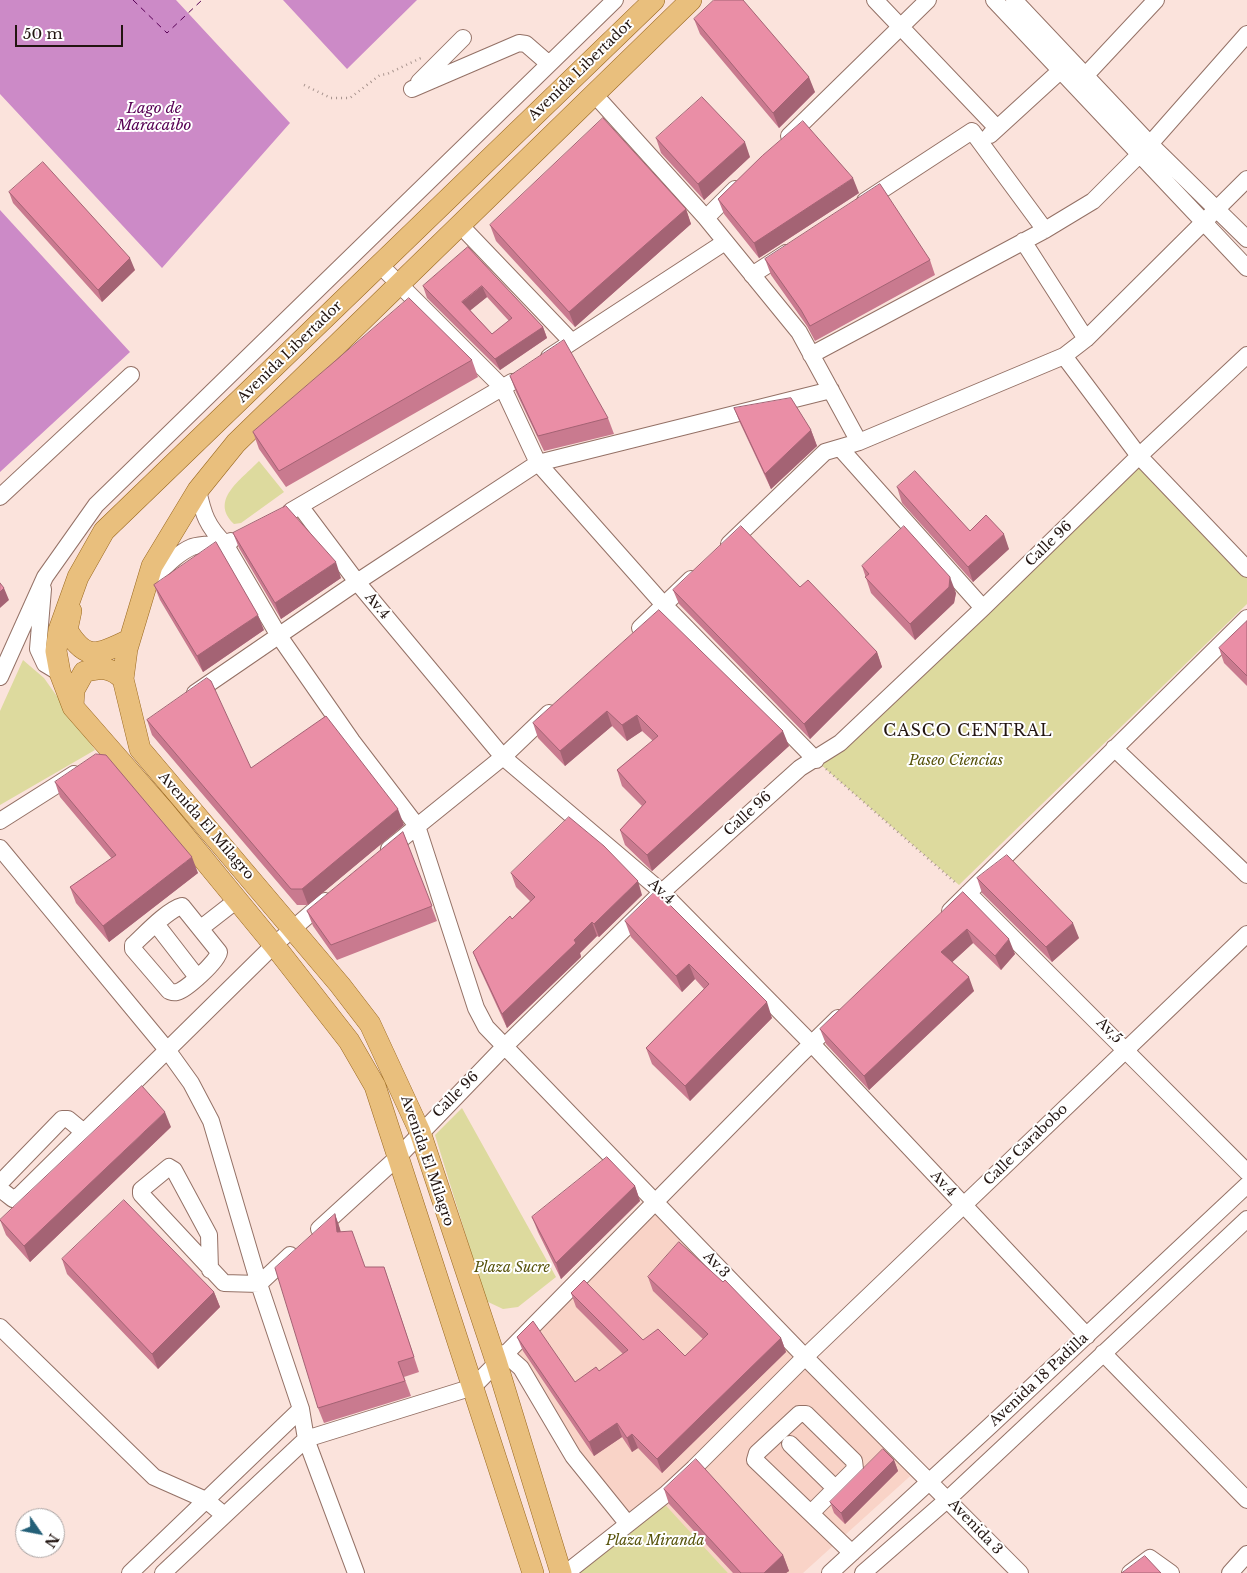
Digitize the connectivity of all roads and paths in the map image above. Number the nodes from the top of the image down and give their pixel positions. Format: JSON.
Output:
{"nodes":[{"id":1,"x":615,"y":0,"type":"edge"},
{"id":2,"x":654,"y":0,"type":"edge"},
{"id":3,"x":691,"y":0,"type":"edge"},
{"id":4,"x":875,"y":0,"type":"edge"},
{"id":5,"x":928,"y":0,"type":"edge"},
{"id":6,"x":994,"y":0,"type":"edge"},
{"id":7,"x":1014,"y":0,"type":"edge"},
{"id":8,"x":1156,"y":0,"type":"edge"},
{"id":9,"x":900,"y":27,"type":"junction"},
{"id":10,"x":1247,"y":34,"type":"edge"},
{"id":11,"x":462,"y":38,"type":"dead end"},
{"id":12,"x":429,"y":54,"type":"dead end"},
{"id":13,"x":549,"y":64,"type":"junction"},
{"id":14,"x":1060,"y":71,"type":"junction"},
{"id":15,"x":1085,"y":76,"type":"junction"},
{"id":16,"x":304,"y":85,"type":"dead end"},
{"id":17,"x":594,"y":94,"type":"junction"},
{"id":18,"x":998,"y":128,"type":"junction"},
{"id":19,"x":981,"y":143,"type":"junction"},
{"id":20,"x":775,"y":150,"type":"edge"},
{"id":21,"x":1145,"y":150,"type":"junction"},
{"id":22,"x":747,"y":177,"type":"edge"},
{"id":23,"x":1247,"y":180,"type":"edge"},
{"id":24,"x":1217,"y":209,"type":"junction"},
{"id":25,"x":850,"y":211,"type":"edge"},
{"id":26,"x":706,"y":218,"type":"junction"},
{"id":27,"x":1204,"y":222,"type":"junction"},
{"id":28,"x":460,"y":225,"type":"junction"},
{"id":29,"x":1045,"y":230,"type":"junction"},
{"id":30,"x":1247,"y":239,"type":"edge"},
{"id":31,"x":1023,"y":241,"type":"junction"},
{"id":32,"x":725,"y":242,"type":"junction"},
{"id":33,"x":801,"y":243,"type":"edge"},
{"id":34,"x":380,"y":265,"type":"junction"},
{"id":35,"x":1247,"y":268,"type":"edge"},
{"id":36,"x":752,"y":275,"type":"junction"},
{"id":37,"x":400,"y":283,"type":"junction"},
{"id":38,"x":1086,"y":339,"type":"junction"},
{"id":39,"x":572,"y":342,"type":"junction"},
{"id":40,"x":811,"y":355,"type":"junction"},
{"id":41,"x":1064,"y":356,"type":"junction"},
{"id":42,"x":1247,"y":356,"type":"edge"},
{"id":43,"x":240,"y":363,"type":"junction"},
{"id":44,"x":131,"y":375,"type":"dead end"},
{"id":45,"x":260,"y":380,"type":"junction"},
{"id":46,"x":503,"y":388,"type":"junction"},
{"id":47,"x":831,"y":390,"type":"junction"},
{"id":48,"x":859,"y":442,"type":"junction"},
{"id":49,"x":840,"y":448,"type":"junction"},
{"id":50,"x":1139,"y":456,"type":"junction"},
{"id":51,"x":538,"y":463,"type":"junction"},
{"id":52,"x":198,"y":490,"type":"junction"},
{"id":53,"x":0,"y":497,"type":"edge"},
{"id":54,"x":300,"y":506,"type":"junction"},
{"id":55,"x":275,"y":519,"type":"edge"},
{"id":56,"x":241,"y":536,"type":"edge"},
{"id":57,"x":225,"y":544,"type":"junction"},
{"id":58,"x":720,"y":552,"type":"edge"},
{"id":59,"x":1247,"y":569,"type":"edge"},
{"id":60,"x":699,"y":571,"type":"edge"},
{"id":61,"x":44,"y":577,"type":"junction"},
{"id":62,"x":78,"y":577,"type":"junction"},
{"id":63,"x":357,"y":582,"type":"junction"},
{"id":64,"x":145,"y":586,"type":"junction"},
{"id":65,"x":664,"y":604,"type":"junction"},
{"id":66,"x":983,"y":608,"type":"junction"},
{"id":67,"x":1247,"y":618,"type":"edge"},
{"id":68,"x":279,"y":636,"type":"junction"},
{"id":69,"x":629,"y":638,"type":"edge"},
{"id":70,"x":129,"y":640,"type":"junction"},
{"id":71,"x":60,"y":673,"type":"junction"},
{"id":72,"x":0,"y":677,"type":"edge"},
{"id":73,"x":123,"y":679,"type":"junction"},
{"id":74,"x":183,"y":701,"type":"edge"},
{"id":75,"x":559,"y":704,"type":"edge"},
{"id":76,"x":73,"y":707,"type":"junction"},
{"id":77,"x":144,"y":728,"type":"joint"},
{"id":78,"x":1114,"y":748,"type":"junction"},
{"id":79,"x":504,"y":757,"type":"junction"},
{"id":80,"x":98,"y":759,"type":"junction"},
{"id":81,"x":816,"y":760,"type":"junction"},
{"id":82,"x":0,"y":821,"type":"edge"},
{"id":83,"x":417,"y":826,"type":"junction"},
{"id":84,"x":0,"y":848,"type":"edge"},
{"id":85,"x":374,"y":862,"type":"edge"},
{"id":86,"x":1247,"y":875,"type":"edge"},
{"id":87,"x":337,"y":892,"type":"edge"},
{"id":88,"x":662,"y":892,"type":"junction"},
{"id":89,"x":968,"y":893,"type":"junction"},
{"id":90,"x":237,"y":900,"type":"junction"},
{"id":91,"x":940,"y":920,"type":"edge"},
{"id":92,"x":156,"y":924,"type":"junction"},
{"id":93,"x":293,"y":927,"type":"junction"},
{"id":94,"x":201,"y":928,"type":"junction"},
{"id":95,"x":1247,"y":934,"type":"edge"},
{"id":96,"x":274,"y":945,"type":"junction"},
{"id":97,"x":197,"y":977,"type":"junction"},
{"id":98,"x":848,"y":1010,"type":"edge"},
{"id":99,"x":812,"y":1044,"type":"junction"},
{"id":100,"x":504,"y":1047,"type":"junction"},
{"id":101,"x":1126,"y":1048,"type":"junction"},
{"id":102,"x":168,"y":1051,"type":"junction"},
{"id":103,"x":85,"y":1132,"type":"junction"},
{"id":104,"x":420,"y":1132,"type":"junction"},
{"id":105,"x":398,"y":1156,"type":"junction"},
{"id":106,"x":1247,"y":1172,"type":"edge"},
{"id":107,"x":0,"y":1183,"type":"edge"},
{"id":108,"x":1247,"y":1185,"type":"edge"},
{"id":109,"x":0,"y":1189,"type":"edge"},
{"id":110,"x":655,"y":1202,"type":"junction"},
{"id":111,"x":964,"y":1206,"type":"junction"},
{"id":112,"x":1247,"y":1219,"type":"edge"},
{"id":113,"x":210,"y":1270,"type":"junction"},
{"id":114,"x":259,"y":1284,"type":"junction"},
{"id":115,"x":0,"y":1327,"type":"edge"},
{"id":116,"x":1086,"y":1336,"type":"junction"},
{"id":117,"x":1104,"y":1352,"type":"junction"},
{"id":118,"x":500,"y":1357,"type":"junction"},
{"id":119,"x":805,"y":1357,"type":"junction"},
{"id":120,"x":473,"y":1387,"type":"junction"},
{"id":121,"x":301,"y":1409,"type":"junction"},
{"id":122,"x":306,"y":1439,"type":"junction"},
{"id":123,"x":790,"y":1444,"type":"dead end"},
{"id":124,"x":930,"y":1481,"type":"junction"},
{"id":125,"x":836,"y":1489,"type":"junction"},
{"id":126,"x":948,"y":1498,"type":"junction"},
{"id":127,"x":206,"y":1500,"type":"junction"},
{"id":128,"x":1247,"y":1500,"type":"edge"},
{"id":129,"x":811,"y":1513,"type":"junction"},
{"id":130,"x":224,"y":1515,"type":"junction"},
{"id":131,"x":627,"y":1523,"type":"junction"},
{"id":132,"x":852,"y":1552,"type":"junction"},
{"id":133,"x":1247,"y":1554,"type":"edge"},
{"id":134,"x":130,"y":1573,"type":"edge"},
{"id":135,"x":163,"y":1573,"type":"edge"},
{"id":136,"x":356,"y":1573,"type":"edge"},
{"id":137,"x":533,"y":1573,"type":"edge"},
{"id":138,"x":561,"y":1573,"type":"edge"},
{"id":139,"x":566,"y":1573,"type":"edge"},
{"id":140,"x":830,"y":1573,"type":"edge"},
{"id":141,"x":862,"y":1573,"type":"edge"},
{"id":142,"x":1020,"y":1573,"type":"edge"},
{"id":143,"x":1130,"y":1573,"type":"edge"},
{"id":144,"x":1171,"y":1573,"type":"edge"},
{"id":145,"x":1230,"y":1573,"type":"edge"}],
"edges":[{"from":1,"to":13,"type":"street"},
{"from":2,"to":34,"type":"main road","name":"Avenida Libertador"},
{"from":3,"to":17,"type":"main road","name":"Avenida Libertador"},
{"from":4,"to":9,"type":"street"},
{"from":5,"to":9,"type":"street"},
{"from":6,"to":14,"type":"street"},
{"from":7,"to":15,"type":"street"},
{"from":8,"to":15,"type":"street"},
{"from":9,"to":18,"type":"street"},
{"from":9,"to":20,"type":"street"},
{"from":10,"to":21,"type":"street"},
{"from":11,"to":13,"type":"street"},
{"from":12,"to":16,"type":"path"},
{"from":13,"to":43,"type":"street"},
{"from":14,"to":18,"type":"street"},
{"from":14,"to":21,"type":"street"},
{"from":15,"to":21,"type":"street"},
{"from":17,"to":26,"type":"street"},
{"from":17,"to":28,"type":"main road","name":"Avenida Libertador"},
{"from":18,"to":19,"type":"street"},
{"from":19,"to":25,"type":"street"},
{"from":19,"to":29,"type":"street"},
{"from":21,"to":24,"type":"street"},
{"from":21,"to":27,"type":"street"},
{"from":21,"to":29,"type":"street"},
{"from":22,"to":26,"type":"street"},
{"from":23,"to":24,"type":"street"},
{"from":24,"to":27,"type":"street"},
{"from":24,"to":30,"type":"street"},
{"from":26,"to":32,"type":"street"},
{"from":27,"to":35,"type":"street"},
{"from":27,"to":38,"type":"street"},
{"from":28,"to":37,"type":"main road","name":"Avenida Libertador"},
{"from":28,"to":39,"type":"street"},
{"from":29,"to":31,"type":"street"},
{"from":31,"to":38,"type":"street"},
{"from":31,"to":40,"type":"street"},
{"from":32,"to":36,"type":"street"},
{"from":32,"to":39,"type":"street"},
{"from":33,"to":36,"type":"street"},
{"from":34,"to":37,"type":"street"},
{"from":34,"to":45,"type":"main road","name":"Avenida Libertador"},
{"from":36,"to":40,"type":"street"},
{"from":37,"to":46,"type":"street"},
{"from":37,"to":52,"type":"main road","name":"Avenida Libertador"},
{"from":38,"to":41,"type":"street"},
{"from":39,"to":46,"type":"street"},
{"from":40,"to":47,"type":"street"},
{"from":41,"to":48,"type":"street"},
{"from":41,"to":50,"type":"street"},
{"from":42,"to":50,"type":"street","name":"Calle 96"},
{"from":43,"to":45,"type":"street"},
{"from":43,"to":61,"type":"street"},
{"from":44,"to":53,"type":"street"},
{"from":45,"to":62,"type":"main road","name":"Avenida Libertador"},
{"from":46,"to":51,"type":"street"},
{"from":46,"to":54,"type":"street"},
{"from":47,"to":48,"type":"street"},
{"from":47,"to":51,"type":"street"},
{"from":48,"to":49,"type":"street"},
{"from":49,"to":58,"type":"street"},
{"from":49,"to":66,"type":"street"},
{"from":50,"to":59,"type":"street"},
{"from":50,"to":66,"type":"street","name":"Calle 96"},
{"from":51,"to":63,"type":"street"},
{"from":51,"to":65,"type":"street"},
{"from":52,"to":57,"type":"street","name":"Av.3"},
{"from":52,"to":64,"type":"main road","name":"Avenida Libertador"},
{"from":54,"to":55,"type":"street"},
{"from":54,"to":63,"type":"street","name":"Av.4"},
{"from":56,"to":57,"type":"street"},
{"from":57,"to":64,"type":"street"},
{"from":57,"to":68,"type":"street","name":"Av.3"},
{"from":60,"to":65,"type":"street"},
{"from":61,"to":71,"type":"street"},
{"from":61,"to":72,"type":"street"},
{"from":62,"to":70,"type":"main road"},
{"from":62,"to":71,"type":"main road","name":"Avenida Libertador"},
{"from":63,"to":68,"type":"street"},
{"from":63,"to":79,"type":"street","name":"Av.4"},
{"from":64,"to":70,"type":"main road","name":"Avenida Libertador"},
{"from":65,"to":69,"type":"street"},
{"from":65,"to":81,"type":"street"},
{"from":66,"to":81,"type":"street","name":"Calle 96"},
{"from":67,"to":78,"type":"street"},
{"from":68,"to":74,"type":"street"},
{"from":68,"to":83,"type":"street","name":"Av.3"},
{"from":70,"to":73,"type":"main road","name":"Avenida Libertador"},
{"from":71,"to":76,"type":"main road","name":"Avenida Libertador"},
{"from":73,"to":76,"type":"main road"},
{"from":73,"to":77,"type":"main road","name":"Avenida Libertador"},
{"from":75,"to":79,"type":"street"},
{"from":76,"to":80,"type":"main road","name":"Avenida Libertador"},
{"from":77,"to":93,"type":"main road","name":"Avenida El Milagro"},
{"from":78,"to":86,"type":"street"},
{"from":78,"to":89,"type":"street"},
{"from":79,"to":83,"type":"street"},
{"from":79,"to":88,"type":"street","name":"Av.4"},
{"from":80,"to":82,"type":"street"},
{"from":80,"to":90,"type":"main road","name":"Avenida El Milagro"},
{"from":81,"to":88,"type":"street","name":"Calle 96"},
{"from":81,"to":89,"type":"path"},
{"from":83,"to":85,"type":"street"},
{"from":83,"to":100,"type":"street","name":"Av.3"},
{"from":84,"to":102,"type":"street"},
{"from":87,"to":93,"type":"street"},
{"from":88,"to":99,"type":"street","name":"Av.4"},
{"from":88,"to":100,"type":"street","name":"Calle 96"},
{"from":89,"to":91,"type":"street"},
{"from":89,"to":101,"type":"street","name":"Av,5"},
{"from":90,"to":94,"type":"street"},
{"from":90,"to":96,"type":"main road","name":"Avenida El Milagro"},
{"from":92,"to":94,"type":"street"},
{"from":92,"to":97,"type":"street"},
{"from":92,"to":97,"type":"street"},
{"from":93,"to":96,"type":"street"},
{"from":93,"to":104,"type":"main road","name":"Avenida El Milagro"},
{"from":94,"to":97,"type":"street"},
{"from":95,"to":101,"type":"street","name":"Calle Carabobo"},
{"from":96,"to":102,"type":"street"},
{"from":96,"to":105,"type":"main road","name":"Avenida El Milagro"},
{"from":98,"to":99,"type":"street"},
{"from":99,"to":110,"type":"street"},
{"from":99,"to":111,"type":"street","name":"Av.4"},
{"from":100,"to":104,"type":"street","name":"Calle 96"},
{"from":100,"to":110,"type":"street","name":"Av.3"},
{"from":101,"to":106,"type":"street","name":"Av,5"},
{"from":101,"to":111,"type":"street","name":"Calle Carabobo"},
{"from":102,"to":103,"type":"street"},
{"from":102,"to":114,"type":"street"},
{"from":103,"to":107,"type":"street"},
{"from":103,"to":109,"type":"street"},
{"from":104,"to":105,"type":"street","name":"Calle 96"},
{"from":104,"to":118,"type":"main road","name":"Avenida El Milagro"},
{"from":105,"to":114,"type":"street","name":"Calle 96"},
{"from":105,"to":120,"type":"main road","name":"Avenida El Milagro"},
{"from":108,"to":116,"type":"street","name":"Avenida 18 Padilla"},
{"from":110,"to":118,"type":"street"},
{"from":110,"to":119,"type":"street","name":"Av.3"},
{"from":111,"to":116,"type":"street","name":"Av.4"},
{"from":111,"to":119,"type":"street","name":"Calle Carabobo"},
{"from":112,"to":117,"type":"street","name":"Avenida 18 Padilla"},
{"from":113,"to":113,"type":"street"},
{"from":113,"to":114,"type":"street"},
{"from":114,"to":121,"type":"street"},
{"from":115,"to":127,"type":"street"},
{"from":116,"to":124,"type":"street","name":"Avenida 18 Padilla"},
{"from":117,"to":126,"type":"street","name":"Avenida 18 Padilla"},
{"from":117,"to":128,"type":"street"},
{"from":118,"to":120,"type":"street"},
{"from":118,"to":131,"type":"street"},
{"from":118,"to":138,"type":"main road","name":"Avenida El Milagro"},
{"from":119,"to":124,"type":"street","name":"Av.3"},
{"from":119,"to":131,"type":"street","name":"Calle Carabobo"},
{"from":120,"to":122,"type":"street"},
{"from":120,"to":137,"type":"main road","name":"Avenida El Milagro"},
{"from":121,"to":122,"type":"street"},
{"from":121,"to":127,"type":"street"},
{"from":122,"to":130,"type":"street"},
{"from":122,"to":136,"type":"street"},
{"from":123,"to":125,"type":"street"},
{"from":124,"to":126,"type":"street","name":"Avenida 3"},
{"from":124,"to":132,"type":"street","name":"Avenida 18 Padilla"},
{"from":125,"to":129,"type":"street"},
{"from":125,"to":129,"type":"street"},
{"from":126,"to":141,"type":"street","name":"Avenida 18 Padilla"},
{"from":126,"to":142,"type":"street","name":"Avenida 3"},
{"from":127,"to":130,"type":"street"},
{"from":127,"to":134,"type":"street"},
{"from":129,"to":132,"type":"street"},
{"from":130,"to":135,"type":"street"},
{"from":131,"to":139,"type":"street","name":"Calle Carabobo"},
{"from":132,"to":140,"type":"street","name":"Avenida 18 Padilla"},
{"from":133,"to":145,"type":"street"},
{"from":143,"to":144,"type":"street"}]}
